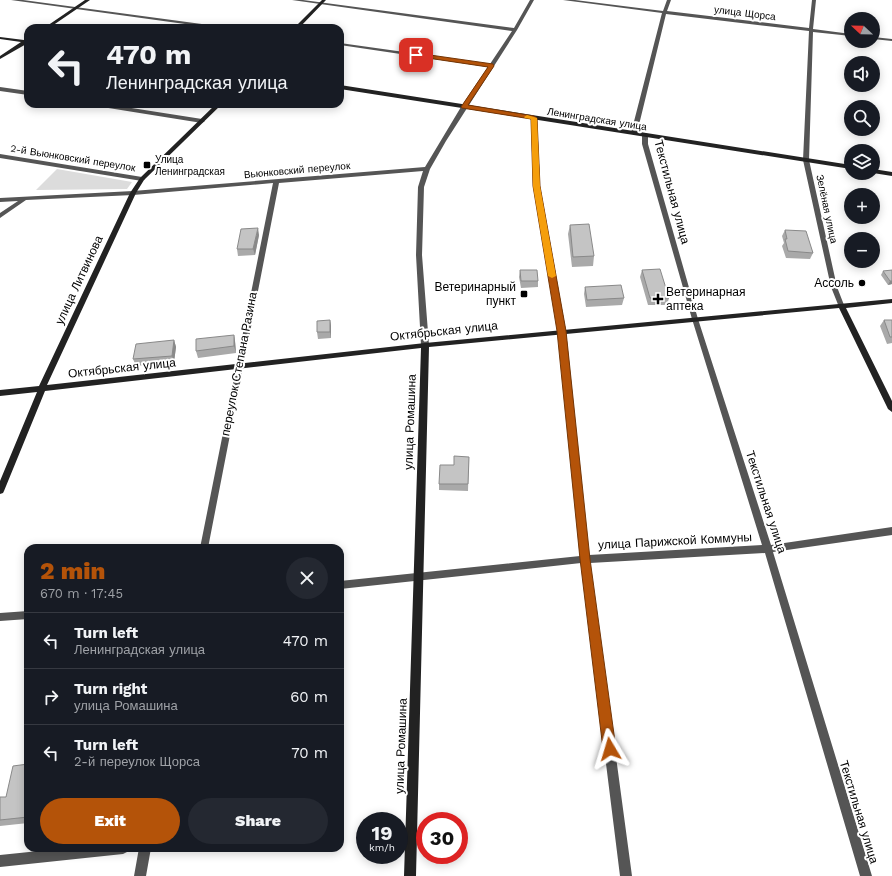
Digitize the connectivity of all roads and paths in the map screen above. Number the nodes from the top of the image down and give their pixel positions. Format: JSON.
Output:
{"nodes":[{"id":1,"x":13,"y":0,"type":"edge"},
{"id":2,"x":88,"y":0,"type":"edge"},
{"id":3,"x":294,"y":0,"type":"edge"},
{"id":4,"x":532,"y":0,"type":"edge"},
{"id":5,"x":565,"y":0,"type":"edge"},
{"id":6,"x":669,"y":0,"type":"edge"},
{"id":7,"x":814,"y":0,"type":"edge"},
{"id":8,"x":323,"y":2,"type":"edge"},
{"id":9,"x":75,"y":8,"type":"junction"},
{"id":10,"x":664,"y":13,"type":"junction"},
{"id":11,"x":52,"y":24,"type":"edge"},
{"id":12,"x":194,"y":24,"type":"edge"},
{"id":13,"x":300,"y":24,"type":"edge"},
{"id":14,"x":515,"y":30,"type":"junction"},
{"id":15,"x":811,"y":30,"type":"junction"},
{"id":16,"x":844,"y":34,"type":"edge"},
{"id":17,"x":0,"y":38,"type":"edge"},
{"id":18,"x":880,"y":39,"type":"edge"},
{"id":19,"x":892,"y":40,"type":"edge"},
{"id":20,"x":24,"y":41,"type":"edge"},
{"id":21,"x":24,"y":43,"type":"edge"},
{"id":22,"x":344,"y":45,"type":"edge"},
{"id":23,"x":0,"y":58,"type":"edge"},
{"id":24,"x":491,"y":66,"type":"junction"},
{"id":25,"x":344,"y":88,"type":"edge"},
{"id":26,"x":0,"y":89,"type":"edge"},
{"id":27,"x":24,"y":92,"type":"edge"},
{"id":28,"x":464,"y":107,"type":"junction"},
{"id":29,"x":121,"y":108,"type":"edge"},
{"id":30,"x":215,"y":108,"type":"edge"},
{"id":31,"x":534,"y":118,"type":"junction"},
{"id":32,"x":202,"y":121,"type":"junction"},
{"id":33,"x":634,"y":133,"type":"junction"},
{"id":34,"x":645,"y":135,"type":"junction"},
{"id":35,"x":0,"y":156,"type":"edge"},
{"id":36,"x":806,"y":160,"type":"junction"},
{"id":37,"x":844,"y":166,"type":"edge"},
{"id":38,"x":427,"y":168,"type":"junction"},
{"id":39,"x":880,"y":172,"type":"edge"},
{"id":40,"x":892,"y":174,"type":"edge"},
{"id":41,"x":142,"y":178,"type":"junction"},
{"id":42,"x":276,"y":181,"type":"junction"},
{"id":43,"x":133,"y":193,"type":"junction"},
{"id":44,"x":28,"y":197,"type":"junction"},
{"id":45,"x":0,"y":200,"type":"edge"},
{"id":46,"x":0,"y":216,"type":"edge"},
{"id":47,"x":892,"y":301,"type":"edge"},
{"id":48,"x":841,"y":305,"type":"junction"},
{"id":49,"x":695,"y":319,"type":"junction"},
{"id":50,"x":562,"y":331,"type":"junction"},
{"id":51,"x":425,"y":345,"type":"junction"},
{"id":52,"x":238,"y":367,"type":"junction"},
{"id":53,"x":42,"y":388,"type":"junction"},
{"id":54,"x":0,"y":394,"type":"edge"},
{"id":55,"x":892,"y":409,"type":"edge"},
{"id":56,"x":0,"y":492,"type":"edge"},
{"id":57,"x":892,"y":531,"type":"edge"},
{"id":58,"x":205,"y":544,"type":"edge"},
{"id":59,"x":768,"y":549,"type":"junction"},
{"id":60,"x":585,"y":559,"type":"junction"},
{"id":61,"x":418,"y":577,"type":"junction"},
{"id":62,"x":344,"y":585,"type":"edge"},
{"id":63,"x":24,"y":615,"type":"edge"},
{"id":64,"x":0,"y":617,"type":"edge"},
{"id":65,"x":85,"y":852,"type":"edge"},
{"id":66,"x":144,"y":852,"type":"edge"},
{"id":67,"x":0,"y":861,"type":"edge"},
{"id":68,"x":140,"y":876,"type":"edge"},
{"id":69,"x":410,"y":876,"type":"edge"},
{"id":70,"x":626,"y":876,"type":"edge"},
{"id":71,"x":866,"y":876,"type":"edge"}],
"edges":[{"from":1,"to":9,"type":"street"},
{"from":2,"to":9,"type":"main road"},
{"from":3,"to":8,"type":"street"},
{"from":4,"to":14,"type":"street","name":"улица Ромашина"},
{"from":5,"to":10,"type":"street","name":"улица Щорса"},
{"from":6,"to":10,"type":"street"},
{"from":7,"to":15,"type":"street","name":"Зелёная улица"},
{"from":8,"to":13,"type":"main road"},
{"from":8,"to":14,"type":"street"},
{"from":9,"to":11,"type":"main road"},
{"from":9,"to":12,"type":"street"},
{"from":10,"to":15,"type":"street","name":"улица Щорса"},
{"from":10,"to":33,"type":"street"},
{"from":14,"to":24,"type":"street","name":"улица Ромашина"},
{"from":15,"to":16,"type":"street","name":"улица Щорса"},
{"from":15,"to":36,"type":"street","name":"Зелёная улица"},
{"from":17,"to":20,"type":"main road"},
{"from":18,"to":19,"type":"street"},
{"from":21,"to":23,"type":"main road"},
{"from":22,"to":24,"type":"street"},
{"from":24,"to":28,"type":"street","name":"улица Ромашина"},
{"from":25,"to":28,"type":"main road","name":"Ленинградская улица"},
{"from":26,"to":27,"type":"street"},
{"from":28,"to":31,"type":"main road","name":"Ленинградская улица"},
{"from":28,"to":38,"type":"street","name":"улица Ромашина"},
{"from":29,"to":32,"type":"street"},
{"from":30,"to":32,"type":"main road","name":"улица Литвинова"},
{"from":31,"to":33,"type":"main road","name":"Ленинградская улица"},
{"from":31,"to":50,"type":"street"},
{"from":32,"to":41,"type":"main road","name":"улица Литвинова"},
{"from":33,"to":34,"type":"main road","name":"Ленинградская улица"},
{"from":34,"to":36,"type":"main road","name":"Ленинградская улица"},
{"from":34,"to":49,"type":"street","name":"Текстильная улица"},
{"from":35,"to":41,"type":"street","name":"2-й Вьюнковский переулок"},
{"from":36,"to":37,"type":"main road","name":"Ленинградская улица"},
{"from":36,"to":48,"type":"street","name":"Зелёная улица"},
{"from":38,"to":42,"type":"street","name":"Вьюнковский переулок"},
{"from":38,"to":51,"type":"street","name":"улица Ромашина"},
{"from":39,"to":40,"type":"main road"},
{"from":41,"to":43,"type":"main road","name":"улица Литвинова"},
{"from":42,"to":43,"type":"street","name":"Вьюнковский переулок"},
{"from":42,"to":52,"type":"street","name":"переулок Степана Разина"},
{"from":43,"to":44,"type":"street","name":"Вьюнковский переулок"},
{"from":43,"to":53,"type":"main road","name":"улица Литвинова"},
{"from":44,"to":45,"type":"street","name":"Вьюнковский переулок"},
{"from":44,"to":46,"type":"street"},
{"from":47,"to":48,"type":"main road","name":"Октябрьская улица"},
{"from":48,"to":49,"type":"main road","name":"Октябрьская улица"},
{"from":48,"to":55,"type":"main road","name":"Зелёная улица"},
{"from":49,"to":50,"type":"main road","name":"Октябрьская улица"},
{"from":49,"to":59,"type":"street","name":"Текстильная улица"},
{"from":50,"to":51,"type":"main road","name":"Октябрьская улица"},
{"from":50,"to":60,"type":"street"},
{"from":51,"to":52,"type":"main road","name":"Октябрьская улица"},
{"from":51,"to":61,"type":"main road","name":"улица Ромашина"},
{"from":52,"to":53,"type":"main road","name":"Октябрьская улица"},
{"from":52,"to":58,"type":"street","name":"переулок Степана Разина"},
{"from":53,"to":54,"type":"main road","name":"Октябрьская улица"},
{"from":53,"to":56,"type":"main road","name":"улица Литвинова"},
{"from":57,"to":59,"type":"street","name":"улица Парижской Коммуны"},
{"from":59,"to":60,"type":"street","name":"улица Парижской Коммуны"},
{"from":59,"to":71,"type":"street","name":"Текстильная улица"},
{"from":60,"to":61,"type":"street","name":"улица Парижской Коммуны"},
{"from":60,"to":70,"type":"street"},
{"from":61,"to":62,"type":"street","name":"улица Парижской Коммуны"},
{"from":61,"to":69,"type":"main road","name":"улица Ромашина"},
{"from":63,"to":64,"type":"street"},
{"from":65,"to":67,"type":"street"},
{"from":66,"to":68,"type":"street"}]}
